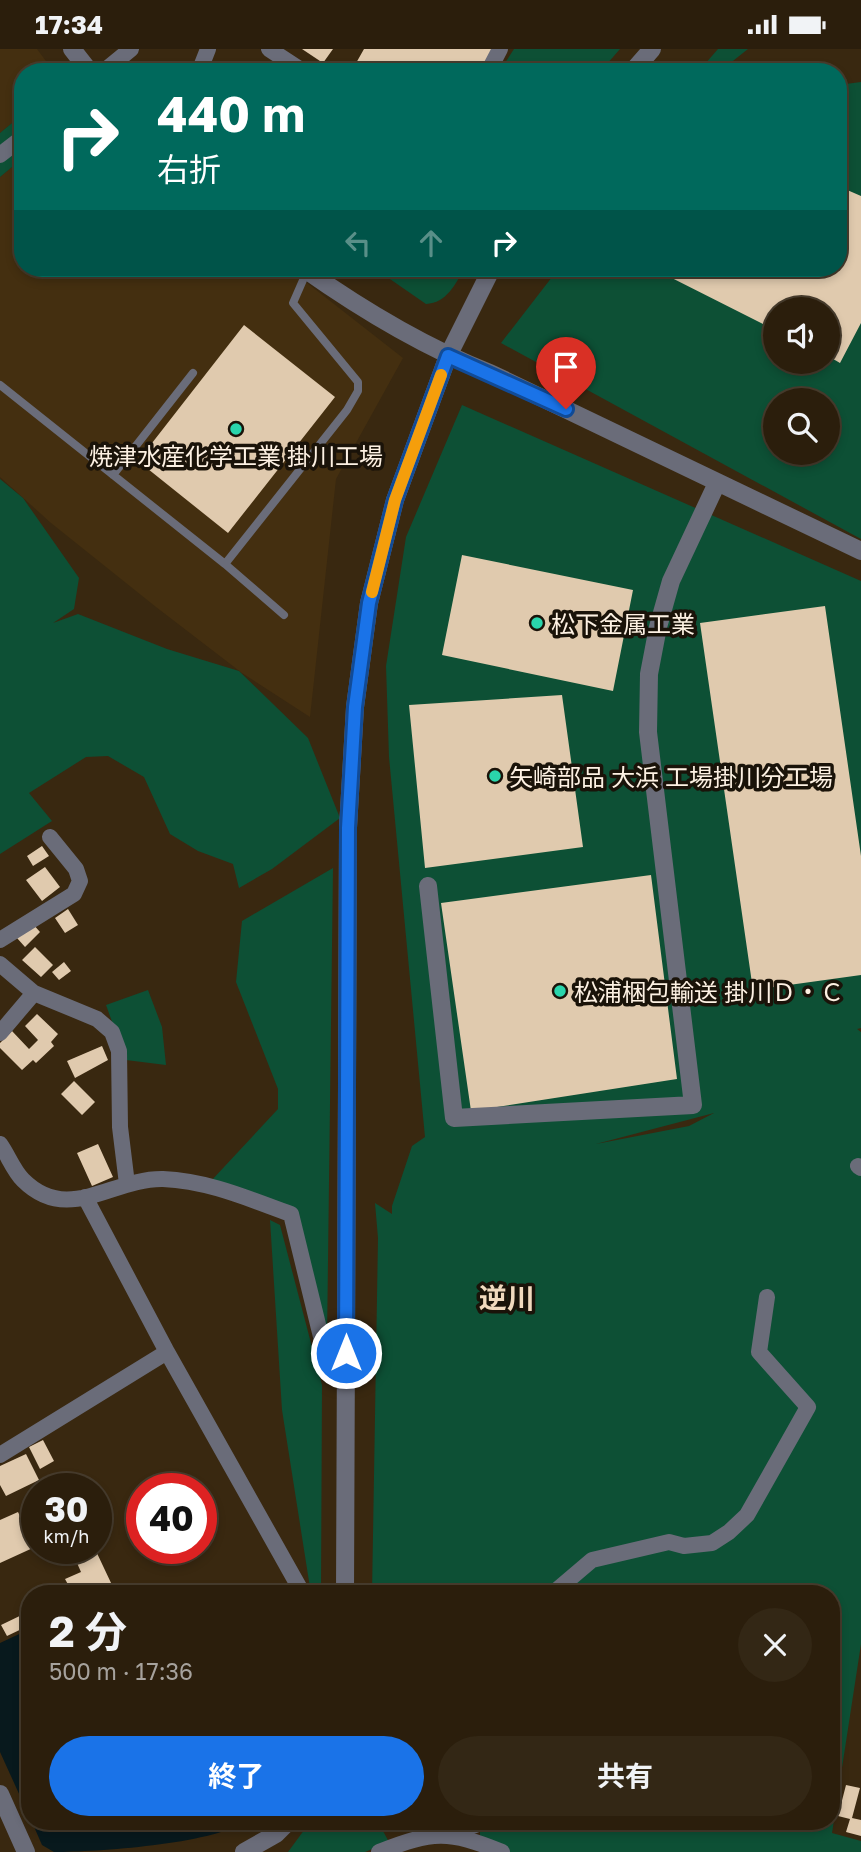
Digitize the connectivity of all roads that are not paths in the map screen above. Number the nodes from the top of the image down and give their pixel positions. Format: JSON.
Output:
{"nodes":[{"id":1,"x":72,"y":49,"type":"edge"},
{"id":2,"x":131,"y":49,"type":"edge"},
{"id":3,"x":269,"y":49,"type":"edge"},
{"id":4,"x":652,"y":49,"type":"edge"},
{"id":5,"x":83,"y":63,"type":"edge"},
{"id":6,"x":114,"y":63,"type":"edge"},
{"id":7,"x":290,"y":63,"type":"edge"},
{"id":8,"x":640,"y":63,"type":"edge"},
{"id":9,"x":14,"y":144,"type":"edge"},
{"id":10,"x":0,"y":155,"type":"edge"},
{"id":11,"x":302,"y":277,"type":"edge"},
{"id":12,"x":316,"y":277,"type":"edge"},
{"id":13,"x":488,"y":277,"type":"edge"},
{"id":14,"x":448,"y":356,"type":"junction"},
{"id":15,"x":193,"y":373,"type":"dead end"},
{"id":16,"x":0,"y":385,"type":"edge"},
{"id":17,"x":113,"y":475,"type":"junction"},
{"id":18,"x":717,"y":483,"type":"junction"},
{"id":19,"x":861,"y":551,"type":"edge"},
{"id":20,"x":225,"y":563,"type":"junction"},
{"id":21,"x":284,"y":615,"type":"dead end"},
{"id":22,"x":50,"y":837,"type":"dead end"},
{"id":23,"x":428,"y":886,"type":"dead end"},
{"id":24,"x":0,"y":940,"type":"edge"},
{"id":25,"x":0,"y":964,"type":"edge"},
{"id":26,"x":34,"y":993,"type":"junction"},
{"id":27,"x":0,"y":1033,"type":"edge"},
{"id":28,"x":0,"y":1144,"type":"edge"},
{"id":29,"x":127,"y":1184,"type":"junction"},
{"id":30,"x":85,"y":1197,"type":"junction"},
{"id":31,"x":767,"y":1297,"type":"dead end"},
{"id":32,"x":167,"y":1352,"type":"junction"},
{"id":33,"x":346,"y":1353,"type":"junction"},
{"id":34,"x":0,"y":1455,"type":"edge"},
{"id":35,"x":298,"y":1585,"type":"edge"},
{"id":36,"x":345,"y":1585,"type":"edge"},
{"id":37,"x":563,"y":1585,"type":"edge"},
{"id":38,"x":0,"y":1794,"type":"edge"},
{"id":39,"x":280,"y":1830,"type":"edge"},
{"id":40,"x":462,"y":1830,"type":"edge"},
{"id":41,"x":452,"y":1834,"type":"junction"},
{"id":42,"x":26,"y":1852,"type":"edge"},
{"id":43,"x":244,"y":1852,"type":"edge"},
{"id":44,"x":379,"y":1852,"type":"edge"},
{"id":45,"x":502,"y":1852,"type":"edge"}],
"edges":[{"from":1,"to":5,"type":"street"},
{"from":2,"to":6,"type":"street"},
{"from":3,"to":7,"type":"street"},
{"from":4,"to":8,"type":"street"},
{"from":9,"to":10,"type":"street"},
{"from":11,"to":20,"type":"lane"},
{"from":12,"to":14,"type":"street"},
{"from":13,"to":14,"type":"street"},
{"from":14,"to":18,"type":"street"},
{"from":14,"to":33,"type":"street"},
{"from":15,"to":17,"type":"lane"},
{"from":16,"to":17,"type":"lane"},
{"from":17,"to":20,"type":"lane"},
{"from":18,"to":19,"type":"street"},
{"from":18,"to":23,"type":"street"},
{"from":20,"to":21,"type":"lane"},
{"from":22,"to":24,"type":"street"},
{"from":25,"to":26,"type":"street"},
{"from":26,"to":27,"type":"street"},
{"from":26,"to":29,"type":"street"},
{"from":28,"to":30,"type":"street"},
{"from":29,"to":30,"type":"street"},
{"from":29,"to":33,"type":"street"},
{"from":30,"to":32,"type":"street"},
{"from":31,"to":37,"type":"street"},
{"from":32,"to":34,"type":"street"},
{"from":32,"to":35,"type":"street"},
{"from":33,"to":36,"type":"street"},
{"from":38,"to":42,"type":"street"},
{"from":39,"to":43,"type":"street"},
{"from":40,"to":41,"type":"street"},
{"from":41,"to":44,"type":"street"},
{"from":41,"to":45,"type":"street"}]}
